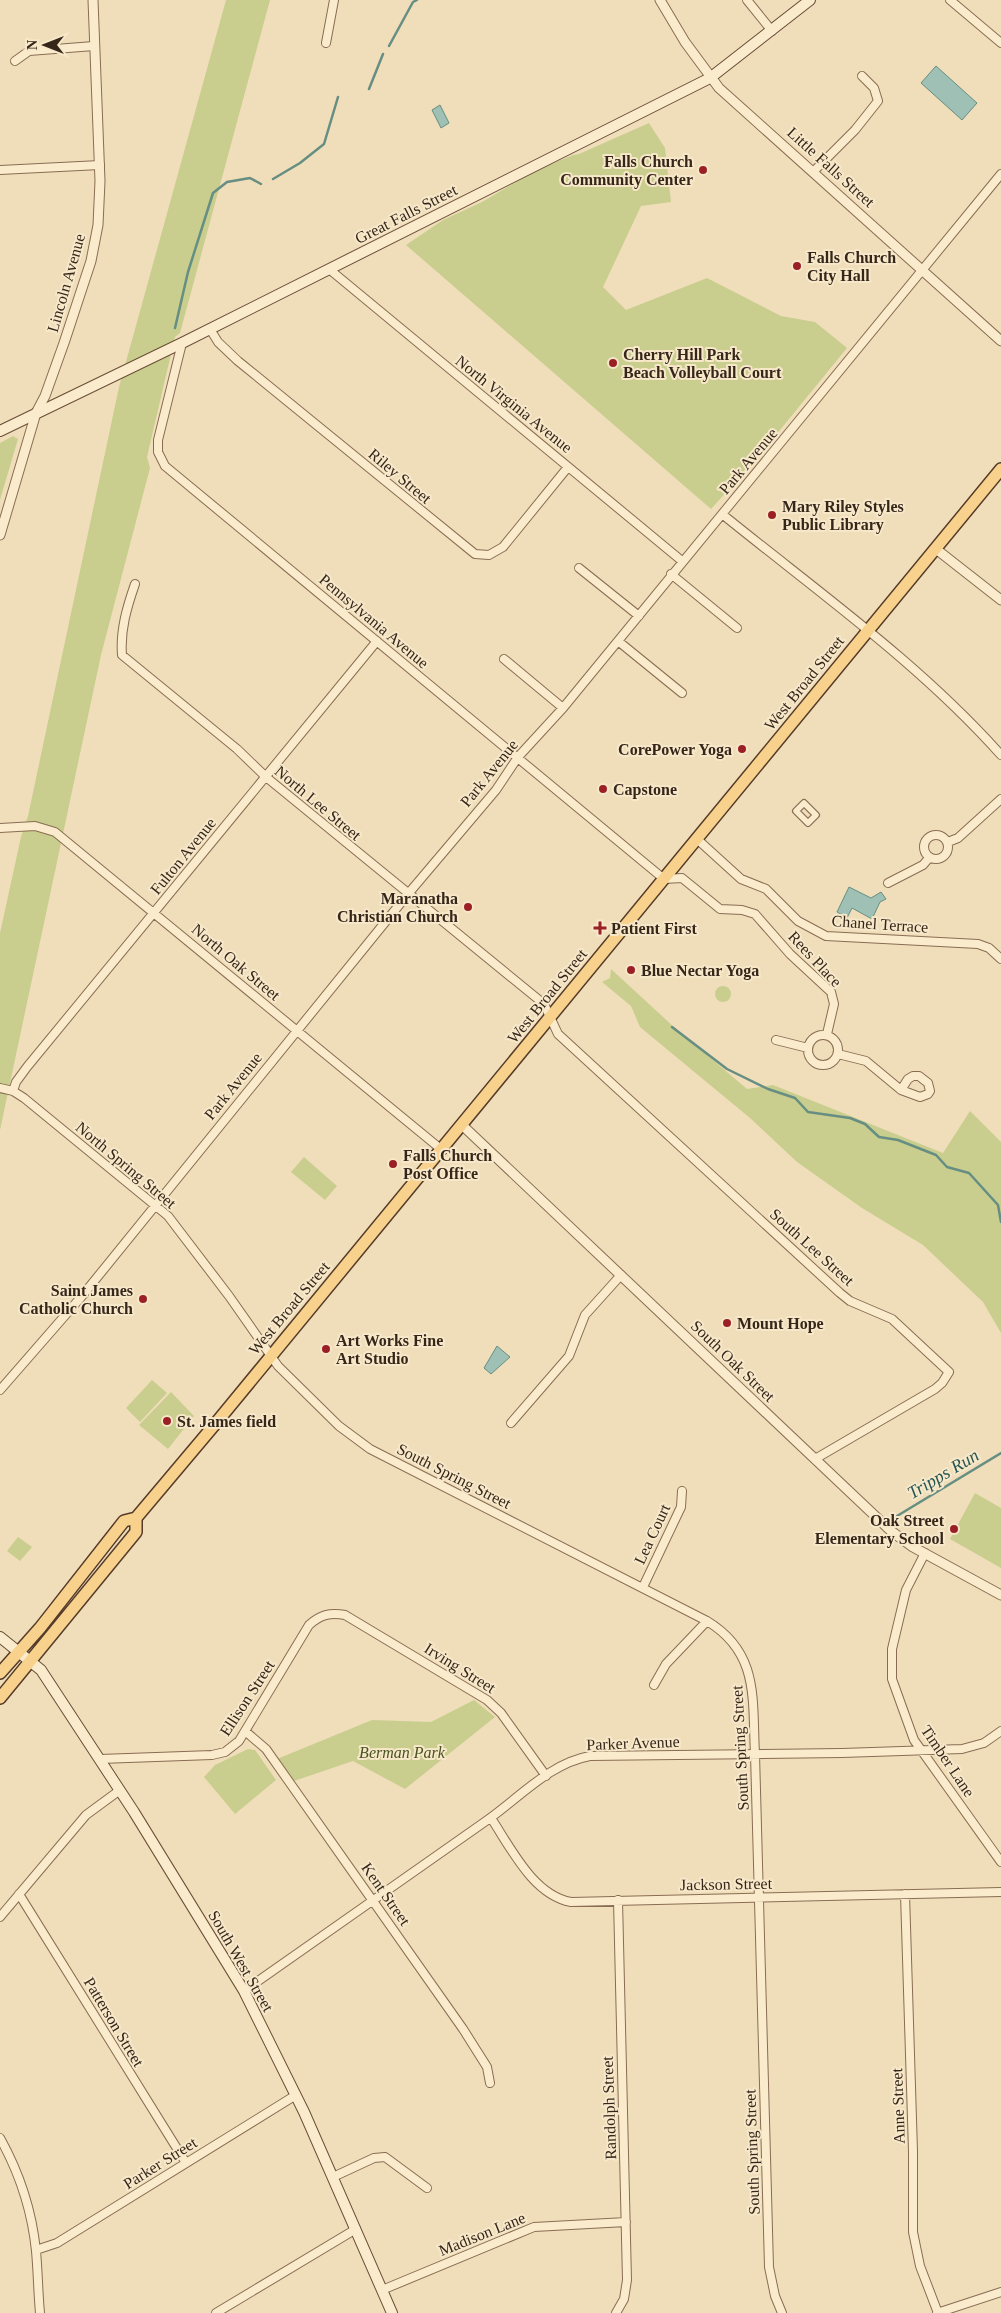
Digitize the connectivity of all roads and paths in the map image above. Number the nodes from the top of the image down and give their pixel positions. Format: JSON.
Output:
{"nodes":[{"id":1,"x":93,"y":0,"type":"edge"},
{"id":2,"x":334,"y":0,"type":"edge"},
{"id":3,"x":660,"y":0,"type":"edge"},
{"id":4,"x":747,"y":0,"type":"edge"},
{"id":5,"x":810,"y":0,"type":"edge"},
{"id":6,"x":950,"y":0,"type":"edge"},
{"id":7,"x":772,"y":31,"type":"junction"},
{"id":8,"x":1001,"y":43,"type":"edge"},
{"id":9,"x":326,"y":44,"type":"dead end"},
{"id":10,"x":94,"y":46,"type":"junction"},
{"id":11,"x":15,"y":61,"type":"dead end"},
{"id":12,"x":862,"y":76,"type":"dead end"},
{"id":13,"x":710,"y":78,"type":"junction"},
{"id":14,"x":100,"y":165,"type":"junction"},
{"id":15,"x":0,"y":170,"type":"edge"},
{"id":16,"x":814,"y":171,"type":"junction"},
{"id":17,"x":1001,"y":174,"type":"edge"},
{"id":18,"x":329,"y":269,"type":"junction"},
{"id":19,"x":923,"y":270,"type":"junction"},
{"id":20,"x":210,"y":329,"type":"junction"},
{"id":21,"x":1001,"y":341,"type":"edge"},
{"id":22,"x":182,"y":343,"type":"junction"},
{"id":23,"x":36,"y":413,"type":"junction"},
{"id":24,"x":0,"y":431,"type":"edge"},
{"id":25,"x":568,"y":467,"type":"junction"},
{"id":26,"x":1001,"y":469,"type":"edge"},
{"id":27,"x":722,"y":514,"type":"junction"},
{"id":28,"x":0,"y":535,"type":"edge"},
{"id":29,"x":936,"y":550,"type":"junction"},
{"id":30,"x":682,"y":561,"type":"junction"},
{"id":31,"x":579,"y":568,"type":"dead end"},
{"id":32,"x":671,"y":574,"type":"junction"},
{"id":33,"x":134,"y":584,"type":"dead end"},
{"id":34,"x":1001,"y":600,"type":"edge"},
{"id":35,"x":639,"y":616,"type":"junction"},
{"id":36,"x":737,"y":628,"type":"dead end"},
{"id":37,"x":868,"y":631,"type":"junction"},
{"id":38,"x":377,"y":641,"type":"junction"},
{"id":39,"x":618,"y":641,"type":"junction"},
{"id":40,"x":504,"y":659,"type":"dead end"},
{"id":41,"x":682,"y":693,"type":"dead end"},
{"id":42,"x":563,"y":708,"type":"junction"},
{"id":43,"x":1001,"y":755,"type":"edge"},
{"id":44,"x":518,"y":758,"type":"junction"},
{"id":45,"x":266,"y":777,"type":"junction"},
{"id":46,"x":1001,"y":799,"type":"edge"},
{"id":47,"x":0,"y":828,"type":"edge"},
{"id":48,"x":697,"y":839,"type":"junction"},
{"id":49,"x":948,"y":842,"type":"junction"},
{"id":50,"x":929,"y":858,"type":"junction"},
{"id":51,"x":664,"y":879,"type":"junction"},
{"id":52,"x":888,"y":883,"type":"dead end"},
{"id":53,"x":408,"y":894,"type":"junction"},
{"id":54,"x":155,"y":912,"type":"junction"},
{"id":55,"x":1001,"y":958,"type":"edge"},
{"id":56,"x":550,"y":1018,"type":"junction"},
{"id":57,"x":297,"y":1030,"type":"junction"},
{"id":58,"x":827,"y":1034,"type":"junction"},
{"id":59,"x":776,"y":1040,"type":"dead end"},
{"id":60,"x":808,"y":1048,"type":"junction"},
{"id":61,"x":838,"y":1054,"type":"junction"},
{"id":62,"x":0,"y":1088,"type":"edge"},
{"id":63,"x":901,"y":1090,"type":"dead end"},
{"id":64,"x":13,"y":1091,"type":"junction"},
{"id":65,"x":462,"y":1125,"type":"junction"},
{"id":66,"x":442,"y":1150,"type":"junction"},
{"id":67,"x":155,"y":1204,"type":"junction"},
{"id":68,"x":621,"y":1275,"type":"junction"},
{"id":69,"x":271,"y":1356,"type":"junction"},
{"id":70,"x":0,"y":1390,"type":"edge"},
{"id":71,"x":511,"y":1423,"type":"dead end"},
{"id":72,"x":815,"y":1459,"type":"junction"},
{"id":73,"x":682,"y":1491,"type":"dead end"},
{"id":74,"x":136,"y":1518,"type":"junction"},
{"id":75,"x":925,"y":1553,"type":"junction"},
{"id":76,"x":643,"y":1587,"type":"junction"},
{"id":77,"x":1001,"y":1595,"type":"edge"},
{"id":78,"x":708,"y":1621,"type":"junction"},
{"id":79,"x":0,"y":1637,"type":"edge"},
{"id":80,"x":387,"y":1640,"type":"joint"},
{"id":81,"x":19,"y":1652,"type":"junction"},
{"id":82,"x":30,"y":1661,"type":"junction"},
{"id":83,"x":0,"y":1673,"type":"edge"},
{"id":84,"x":654,"y":1685,"type":"dead end"},
{"id":85,"x":0,"y":1698,"type":"edge"},
{"id":86,"x":245,"y":1731,"type":"junction"},
{"id":87,"x":1001,"y":1731,"type":"edge"},
{"id":88,"x":920,"y":1750,"type":"junction"},
{"id":89,"x":755,"y":1754,"type":"junction"},
{"id":90,"x":100,"y":1759,"type":"junction"},
{"id":91,"x":546,"y":1776,"type":"junction"},
{"id":92,"x":120,"y":1790,"type":"junction"},
{"id":93,"x":491,"y":1818,"type":"junction"},
{"id":94,"x":1001,"y":1862,"type":"edge"},
{"id":95,"x":1001,"y":1892,"type":"edge"},
{"id":96,"x":19,"y":1894,"type":"junction"},
{"id":97,"x":905,"y":1894,"type":"junction"},
{"id":98,"x":760,"y":1897,"type":"junction"},
{"id":99,"x":374,"y":1900,"type":"junction"},
{"id":100,"x":618,"y":1900,"type":"junction"},
{"id":101,"x":0,"y":1917,"type":"edge"},
{"id":102,"x":244,"y":1991,"type":"junction"},
{"id":103,"x":490,"y":2084,"type":"dead end"},
{"id":104,"x":296,"y":2095,"type":"junction"},
{"id":105,"x":0,"y":2138,"type":"edge"},
{"id":106,"x":186,"y":2163,"type":"junction"},
{"id":107,"x":333,"y":2177,"type":"junction"},
{"id":108,"x":427,"y":2188,"type":"dead end"},
{"id":109,"x":626,"y":2222,"type":"junction"},
{"id":110,"x":356,"y":2229,"type":"junction"},
{"id":111,"x":36,"y":2250,"type":"junction"},
{"id":112,"x":382,"y":2290,"type":"junction"},
{"id":113,"x":1001,"y":2292,"type":"edge"},
{"id":114,"x":40,"y":2313,"type":"edge"},
{"id":115,"x":216,"y":2313,"type":"edge"},
{"id":116,"x":392,"y":2313,"type":"edge"},
{"id":117,"x":616,"y":2313,"type":"edge"},
{"id":118,"x":782,"y":2313,"type":"edge"},
{"id":119,"x":937,"y":2313,"type":"edge"}],
"edges":[{"from":1,"to":10,"type":"street","name":"Lincoln Avenue"},
{"from":2,"to":9,"type":"street"},
{"from":3,"to":13,"type":"street","name":"Little Falls Street"},
{"from":4,"to":7,"type":"street"},
{"from":5,"to":7,"type":"main road","name":"Great Falls Street"},
{"from":6,"to":8,"type":"street"},
{"from":7,"to":13,"type":"main road","name":"Great Falls Street"},
{"from":10,"to":11,"type":"street"},
{"from":10,"to":14,"type":"street","name":"Lincoln Avenue"},
{"from":12,"to":16,"type":"street"},
{"from":13,"to":16,"type":"street","name":"Little Falls Street"},
{"from":13,"to":18,"type":"main road","name":"Great Falls Street"},
{"from":14,"to":15,"type":"street"},
{"from":14,"to":23,"type":"street","name":"Lincoln Avenue"},
{"from":16,"to":19,"type":"street","name":"Little Falls Street"},
{"from":17,"to":19,"type":"street","name":"Park Avenue"},
{"from":18,"to":20,"type":"main road","name":"Great Falls Street"},
{"from":18,"to":25,"type":"street","name":"North Virginia Avenue"},
{"from":19,"to":21,"type":"street","name":"Little Falls Street"},
{"from":19,"to":27,"type":"street","name":"Park Avenue"},
{"from":20,"to":22,"type":"main road","name":"Great Falls Street"},
{"from":20,"to":25,"type":"street","name":"Riley Street"},
{"from":22,"to":23,"type":"main road","name":"Great Falls Street"},
{"from":22,"to":38,"type":"street","name":"Pennsylvania Avenue"},
{"from":23,"to":24,"type":"main road","name":"Great Falls Street"},
{"from":23,"to":28,"type":"street","name":"Lincoln Avenue"},
{"from":25,"to":30,"type":"street","name":"North Virginia Avenue"},
{"from":26,"to":29,"type":"main road","name":"West Broad Street"},
{"from":27,"to":30,"type":"street","name":"Park Avenue"},
{"from":27,"to":37,"type":"street"},
{"from":29,"to":34,"type":"street"},
{"from":29,"to":37,"type":"main road","name":"West Broad Street"},
{"from":30,"to":32,"type":"street","name":"Park Avenue"},
{"from":31,"to":35,"type":"street"},
{"from":32,"to":35,"type":"street","name":"Park Avenue"},
{"from":32,"to":36,"type":"street"},
{"from":33,"to":45,"type":"street","name":"North Lee Street"},
{"from":35,"to":39,"type":"street","name":"Park Avenue"},
{"from":37,"to":43,"type":"street"},
{"from":37,"to":48,"type":"main road","name":"West Broad Street"},
{"from":38,"to":44,"type":"street","name":"Pennsylvania Avenue"},
{"from":38,"to":45,"type":"street","name":"Fulton Avenue"},
{"from":39,"to":41,"type":"street"},
{"from":39,"to":42,"type":"street","name":"Park Avenue"},
{"from":40,"to":42,"type":"street"},
{"from":42,"to":44,"type":"street","name":"Park Avenue"},
{"from":44,"to":51,"type":"street","name":"Pennsylvania Avenue"},
{"from":44,"to":53,"type":"street","name":"Park Avenue"},
{"from":45,"to":53,"type":"street","name":"North Lee Street"},
{"from":45,"to":54,"type":"street","name":"Fulton Avenue"},
{"from":46,"to":49,"type":"street"},
{"from":47,"to":54,"type":"street","name":"North Oak Street"},
{"from":48,"to":51,"type":"main road","name":"West Broad Street"},
{"from":48,"to":55,"type":"street","name":"Chanel Terrace"},
{"from":49,"to":50,"type":"street"},
{"from":49,"to":50,"type":"street"},
{"from":50,"to":52,"type":"street"},
{"from":51,"to":56,"type":"main road","name":"West Broad Street"},
{"from":51,"to":58,"type":"street","name":"Rees Place"},
{"from":53,"to":56,"type":"street","name":"North Lee Street"},
{"from":53,"to":57,"type":"street","name":"Park Avenue"},
{"from":54,"to":57,"type":"street","name":"North Oak Street"},
{"from":54,"to":64,"type":"street","name":"Fulton Avenue"},
{"from":56,"to":65,"type":"main road","name":"West Broad Street"},
{"from":56,"to":72,"type":"street","name":"South Lee Street"},
{"from":57,"to":66,"type":"street","name":"North Oak Street"},
{"from":57,"to":67,"type":"street","name":"Park Avenue"},
{"from":58,"to":60,"type":"street"},
{"from":58,"to":61,"type":"street"},
{"from":59,"to":60,"type":"street"},
{"from":60,"to":61,"type":"street"},
{"from":61,"to":63,"type":"street"},
{"from":62,"to":64,"type":"street","name":"North Spring Street"},
{"from":64,"to":67,"type":"street","name":"North Spring Street"},
{"from":65,"to":66,"type":"main road","name":"West Broad Street"},
{"from":65,"to":68,"type":"street","name":"South Oak Street"},
{"from":66,"to":69,"type":"main road","name":"West Broad Street"},
{"from":67,"to":69,"type":"street","name":"North Spring Street"},
{"from":67,"to":70,"type":"street","name":"Park Avenue"},
{"from":68,"to":71,"type":"street"},
{"from":68,"to":72,"type":"street","name":"South Oak Street"},
{"from":69,"to":74,"type":"main road","name":"West Broad Street"},
{"from":69,"to":76,"type":"street","name":"South Spring Street"},
{"from":72,"to":75,"type":"street","name":"South Oak Street"},
{"from":73,"to":76,"type":"street","name":"Lea Court"},
{"from":74,"to":81,"type":"main road","name":"West Broad Street"},
{"from":74,"to":82,"type":"main road","name":"West Broad Street"},
{"from":75,"to":77,"type":"street","name":"South Oak Street"},
{"from":75,"to":88,"type":"street","name":"Timber Lane"},
{"from":76,"to":78,"type":"street","name":"South Spring Street"},
{"from":78,"to":84,"type":"street"},
{"from":78,"to":89,"type":"street","name":"South Spring Street"},
{"from":79,"to":81,"type":"main road","name":"South West Street"},
{"from":80,"to":86,"type":"street","name":"Ellison Street"},
{"from":80,"to":91,"type":"street","name":"Irving Street"},
{"from":81,"to":82,"type":"main road","name":"South West Street"},
{"from":81,"to":83,"type":"main road","name":"West Broad Street"},
{"from":82,"to":85,"type":"main road","name":"West Broad Street"},
{"from":82,"to":90,"type":"main road","name":"South West Street"},
{"from":86,"to":90,"type":"street","name":"Ellison Street"},
{"from":86,"to":99,"type":"street","name":"Kent Street"},
{"from":87,"to":88,"type":"street","name":"Parker Avenue"},
{"from":88,"to":89,"type":"street","name":"Parker Avenue"},
{"from":88,"to":94,"type":"street","name":"Timber Lane"},
{"from":89,"to":91,"type":"street","name":"Parker Avenue"},
{"from":89,"to":98,"type":"street","name":"South Spring Street"},
{"from":90,"to":92,"type":"main road","name":"South West Street"},
{"from":91,"to":93,"type":"street","name":"Parker Avenue"},
{"from":92,"to":96,"type":"street"},
{"from":92,"to":102,"type":"main road","name":"South West Street"},
{"from":93,"to":99,"type":"street","name":"Parker Avenue"},
{"from":93,"to":100,"type":"street","name":"Jackson Street"},
{"from":95,"to":97,"type":"street","name":"Jackson Street"},
{"from":96,"to":101,"type":"street"},
{"from":96,"to":106,"type":"street","name":"Patterson Street"},
{"from":97,"to":98,"type":"street","name":"Jackson Street"},
{"from":97,"to":119,"type":"street","name":"Anne Street"},
{"from":98,"to":100,"type":"street","name":"Jackson Street"},
{"from":98,"to":118,"type":"street","name":"South Spring Street"},
{"from":99,"to":102,"type":"street","name":"Parker Avenue"},
{"from":99,"to":103,"type":"street","name":"Kent Street"},
{"from":100,"to":109,"type":"street","name":"Randolph Street"},
{"from":102,"to":104,"type":"main road","name":"South West Street"},
{"from":104,"to":106,"type":"street","name":"Parker Street"},
{"from":104,"to":107,"type":"main road","name":"South West Street"},
{"from":105,"to":111,"type":"street"},
{"from":106,"to":111,"type":"street","name":"Parker Street"},
{"from":107,"to":108,"type":"street"},
{"from":107,"to":110,"type":"main road","name":"South West Street"},
{"from":109,"to":112,"type":"street","name":"Madison Lane"},
{"from":109,"to":117,"type":"street","name":"Randolph Street"},
{"from":110,"to":112,"type":"main road","name":"South West Street"},
{"from":110,"to":115,"type":"street"},
{"from":111,"to":114,"type":"street"},
{"from":112,"to":116,"type":"main road","name":"South West Street"},
{"from":113,"to":119,"type":"street"}]}
